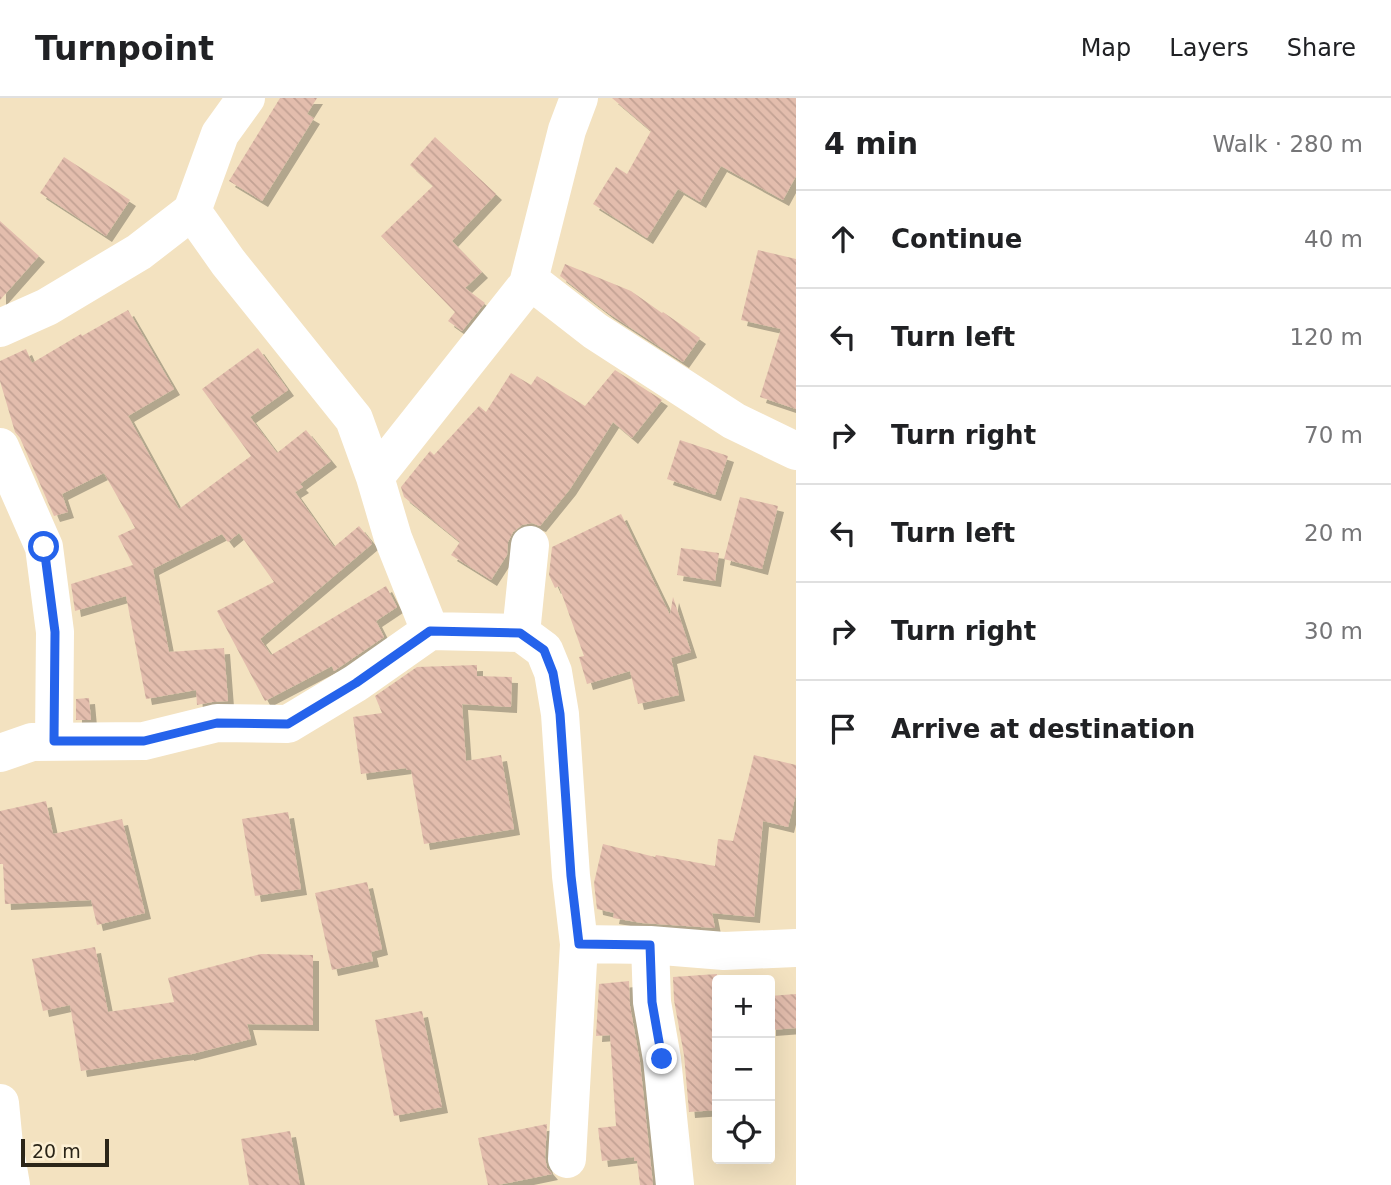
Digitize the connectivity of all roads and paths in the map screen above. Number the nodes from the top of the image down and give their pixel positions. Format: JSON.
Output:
{"nodes":[{"id":1,"x":246,"y":98,"type":"edge"},
{"id":2,"x":579,"y":98,"type":"edge"},
{"id":3,"x":192,"y":211,"type":"junction"},
{"id":4,"x":528,"y":284,"type":"junction"},
{"id":5,"x":0,"y":328,"type":"edge"},
{"id":6,"x":0,"y":447,"type":"edge"},
{"id":7,"x":796,"y":451,"type":"edge"},
{"id":8,"x":375,"y":477,"type":"junction"},
{"id":9,"x":530,"y":545,"type":"dead end"},
{"id":10,"x":430,"y":631,"type":"junction"},
{"id":11,"x":520,"y":633,"type":"junction"},
{"id":12,"x":54,"y":741,"type":"junction"},
{"id":13,"x":0,"y":752,"type":"edge"},
{"id":14,"x":579,"y":944,"type":"junction"},
{"id":15,"x":650,"y":945,"type":"junction"},
{"id":16,"x":796,"y":948,"type":"edge"},
{"id":17,"x":0,"y":1103,"type":"edge"},
{"id":18,"x":567,"y":1158,"type":"dead end"},
{"id":19,"x":11,"y":1185,"type":"edge"},
{"id":20,"x":675,"y":1185,"type":"edge"}],
"edges":[{"from":1,"to":3,"type":"street"},
{"from":2,"to":4,"type":"street"},
{"from":3,"to":5,"type":"street"},
{"from":3,"to":8,"type":"street"},
{"from":4,"to":7,"type":"street"},
{"from":4,"to":8,"type":"street"},
{"from":6,"to":12,"type":"street"},
{"from":8,"to":10,"type":"street"},
{"from":9,"to":11,"type":"street"},
{"from":10,"to":11,"type":"street"},
{"from":10,"to":12,"type":"street"},
{"from":11,"to":14,"type":"street"},
{"from":12,"to":13,"type":"street"},
{"from":14,"to":15,"type":"street"},
{"from":14,"to":18,"type":"street"},
{"from":15,"to":16,"type":"street"},
{"from":15,"to":20,"type":"street"},
{"from":17,"to":19,"type":"street"}]}
